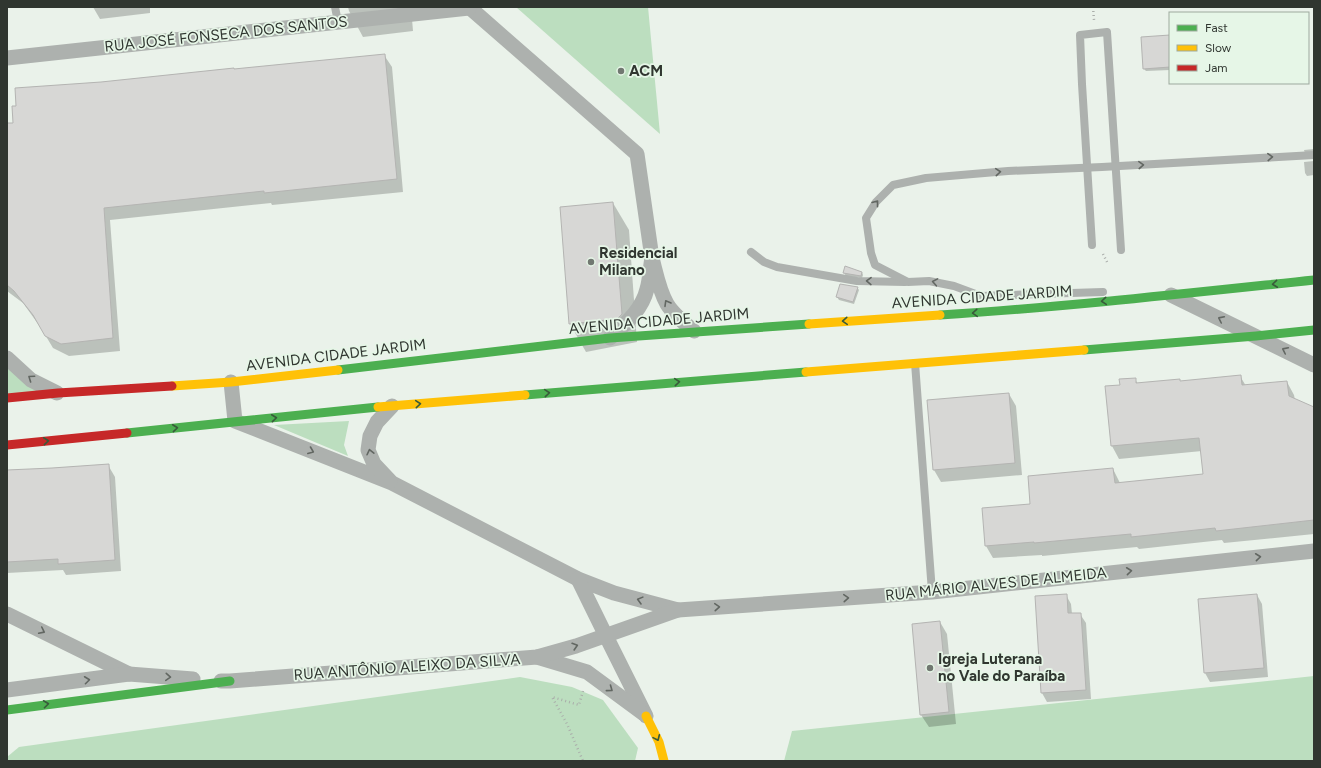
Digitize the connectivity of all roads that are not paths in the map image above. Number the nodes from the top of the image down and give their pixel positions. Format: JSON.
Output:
{"nodes":[{"id":1,"x":335,"y":7,"type":"edge"},
{"id":2,"x":469,"y":8,"type":"edge"},
{"id":3,"x":338,"y":22,"type":"junction"},
{"id":4,"x":7,"y":58,"type":"edge"},
{"id":5,"x":1314,"y":155,"type":"edge"},
{"id":6,"x":1116,"y":167,"type":"junction"},
{"id":7,"x":1088,"y":168,"type":"junction"},
{"id":8,"x":1092,"y":245,"type":"dead end"},
{"id":9,"x":1121,"y":250,"type":"dead end"},
{"id":10,"x":751,"y":252,"type":"dead end"},
{"id":11,"x":652,"y":258,"type":"junction"},
{"id":12,"x":1314,"y":280,"type":"edge"},
{"id":13,"x":908,"y":282,"type":"junction"},
{"id":14,"x":1170,"y":295,"type":"junction"},
{"id":15,"x":1153,"y":297,"type":"junction"},
{"id":16,"x":1314,"y":330,"type":"edge"},
{"id":17,"x":694,"y":331,"type":"junction"},
{"id":18,"x":1256,"y":336,"type":"junction"},
{"id":19,"x":610,"y":338,"type":"junction"},
{"id":20,"x":7,"y":358,"type":"edge"},
{"id":21,"x":915,"y":362,"type":"junction"},
{"id":22,"x":1314,"y":364,"type":"edge"},
{"id":23,"x":230,"y":382,"type":"junction"},
{"id":24,"x":58,"y":393,"type":"junction"},
{"id":25,"x":7,"y":398,"type":"edge"},
{"id":26,"x":392,"y":406,"type":"junction"},
{"id":27,"x":235,"y":421,"type":"junction"},
{"id":28,"x":7,"y":445,"type":"edge"},
{"id":29,"x":392,"y":483,"type":"junction"},
{"id":30,"x":1314,"y":551,"type":"edge"},
{"id":31,"x":578,"y":579,"type":"junction"},
{"id":32,"x":932,"y":592,"type":"junction"},
{"id":33,"x":678,"y":610,"type":"junction"},
{"id":34,"x":7,"y":614,"type":"edge"},
{"id":35,"x":606,"y":636,"type":"junction"},
{"id":36,"x":537,"y":657,"type":"junction"},
{"id":37,"x":129,"y":674,"type":"junction"},
{"id":38,"x":230,"y":681,"type":"junction"},
{"id":39,"x":7,"y":690,"type":"edge"},
{"id":40,"x":7,"y":710,"type":"edge"},
{"id":41,"x":646,"y":716,"type":"junction"},
{"id":42,"x":664,"y":761,"type":"edge"}],
"edges":[{"from":1,"to":3,"type":"lane"},
{"from":2,"to":3,"type":"street","name":"RUA JOSÉ FONSECA DOS SANTOS"},
{"from":2,"to":11,"type":"street"},
{"from":3,"to":4,"type":"street","name":"RUA JOSÉ FONSECA DOS SANTOS"},
{"from":6,"to":5,"type":"lane","one_way":true},
{"from":6,"to":7,"type":"lane"},
{"from":6,"to":7,"type":"lane"},
{"from":6,"to":9,"type":"lane"},
{"from":7,"to":8,"type":"lane"},
{"from":13,"to":7,"type":"lane","one_way":true},
{"from":13,"to":10,"type":"lane","one_way":true},
{"from":17,"to":11,"type":"street","one_way":true},
{"from":11,"to":19,"type":"street"},
{"from":12,"to":14,"type":"main road","name":"AVENIDA CIDADE JARDIM","one_way":true},
{"from":15,"to":13,"type":"lane","one_way":true},
{"from":14,"to":15,"type":"main road","name":"AVENIDA CIDADE JARDIM"},
{"from":18,"to":14,"type":"street","one_way":true},
{"from":15,"to":17,"type":"main road","name":"AVENIDA CIDADE JARDIM","one_way":true},
{"from":16,"to":18,"type":"main road"},
{"from":17,"to":19,"type":"main road","name":"AVENIDA CIDADE JARDIM"},
{"from":18,"to":21,"type":"main road"},
{"from":22,"to":18,"type":"street","one_way":true},
{"from":19,"to":23,"type":"main road","name":"AVENIDA CIDADE JARDIM"},
{"from":24,"to":20,"type":"street","one_way":true},
{"from":26,"to":21,"type":"main road","one_way":true},
{"from":21,"to":32,"type":"lane"},
{"from":23,"to":24,"type":"main road","name":"AVENIDA CIDADE JARDIM"},
{"from":23,"to":27,"type":"street"},
{"from":24,"to":25,"type":"main road","name":"AVENIDA CIDADE JARDIM"},
{"from":27,"to":26,"type":"main road","one_way":true},
{"from":29,"to":26,"type":"street","one_way":true},
{"from":28,"to":27,"type":"main road","one_way":true},
{"from":27,"to":29,"type":"street","one_way":true},
{"from":29,"to":31,"type":"street"},
{"from":32,"to":30,"type":"street","name":"RUA MÁRIO ALVES DE ALMEIDA","one_way":true},
{"from":33,"to":31,"type":"street","one_way":true},
{"from":31,"to":35,"type":"street"},
{"from":33,"to":32,"type":"street","name":"RUA MÁRIO ALVES DE ALMEIDA","one_way":true},
{"from":33,"to":35,"type":"street","name":"RUA ANTÔNIO ALEIXO DA SILVA"},
{"from":34,"to":37,"type":"street","one_way":true},
{"from":36,"to":35,"type":"street","name":"RUA ANTÔNIO ALEIXO DA SILVA","one_way":true},
{"from":35,"to":41,"type":"street"},
{"from":36,"to":38,"type":"street","name":"RUA ANTÔNIO ALEIXO DA SILVA"},
{"from":36,"to":41,"type":"street","one_way":true},
{"from":37,"to":38,"type":"street","name":"RUA ANTÔNIO ALEIXO DA SILVA","one_way":true},
{"from":39,"to":37,"type":"street","one_way":true},
{"from":40,"to":38,"type":"main road","one_way":true},
{"from":41,"to":42,"type":"main road","one_way":true}]}
